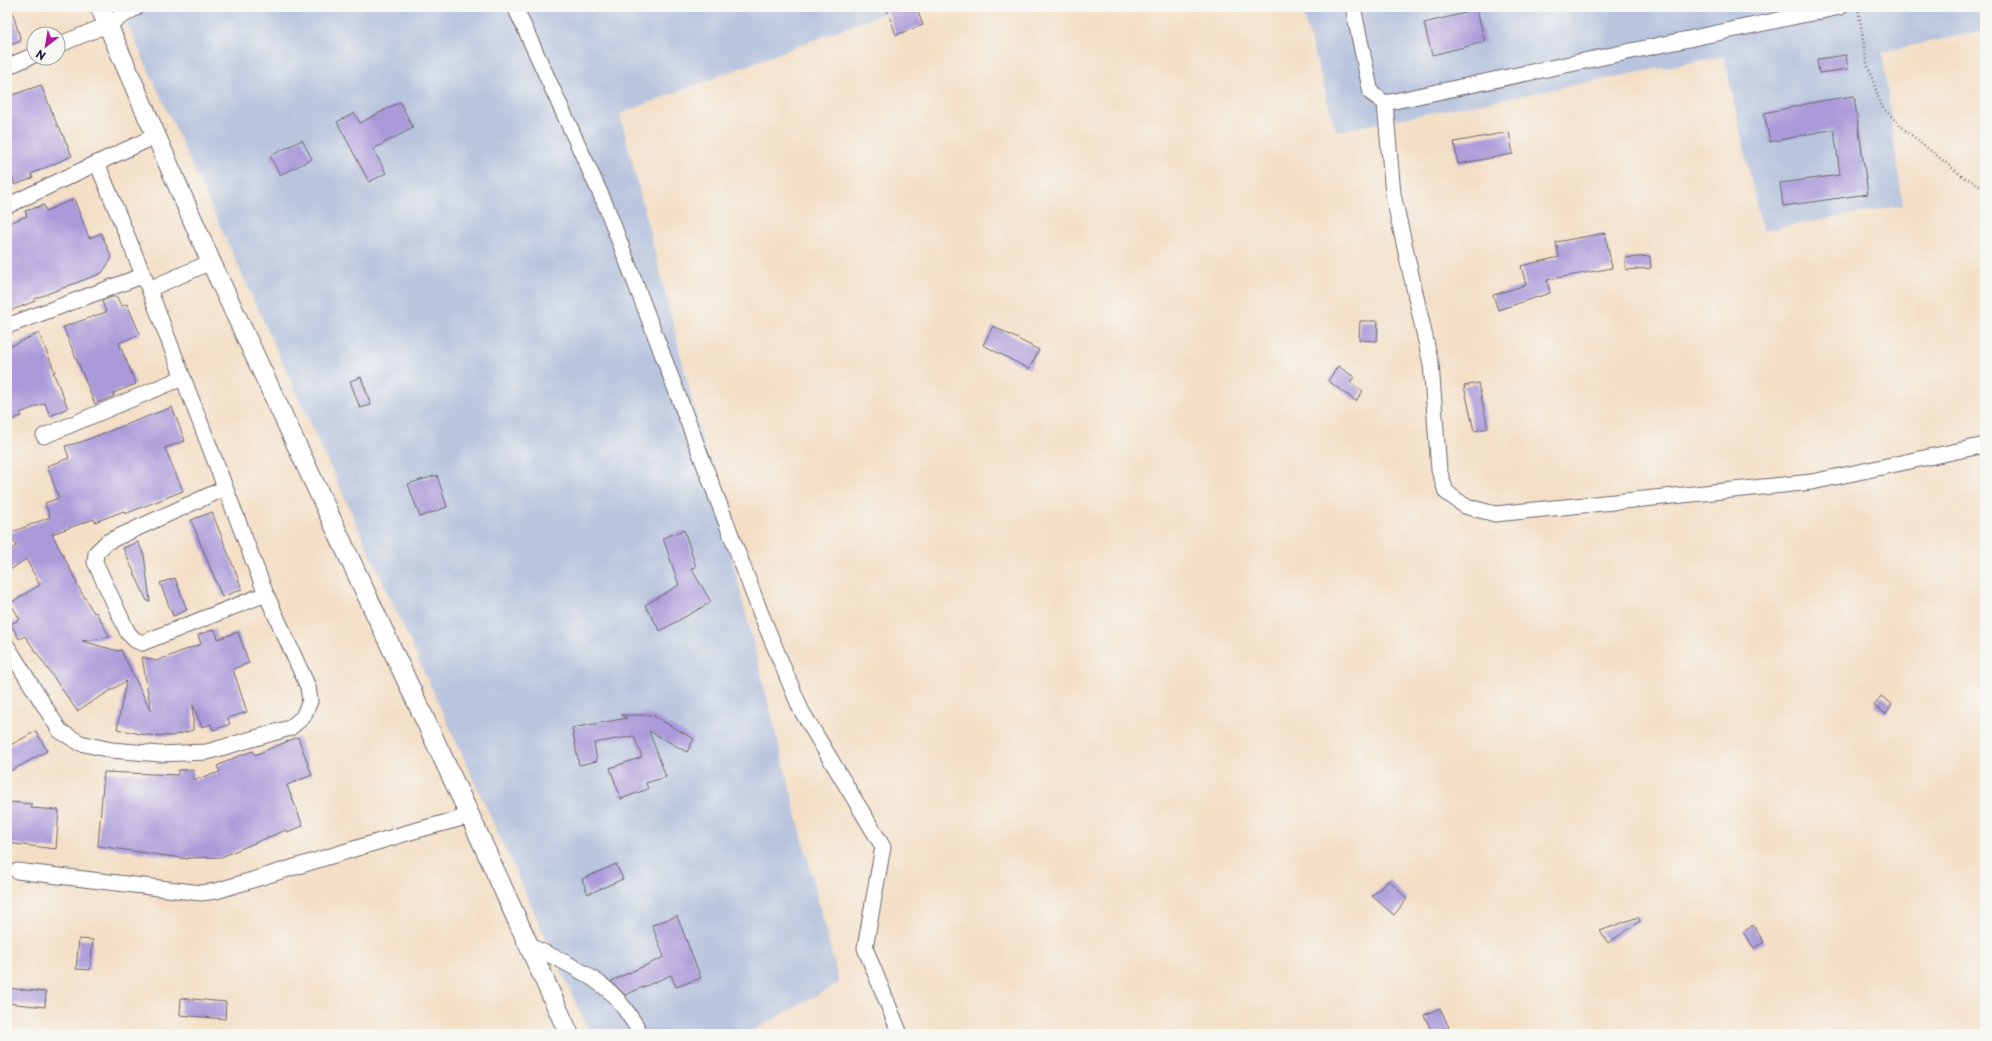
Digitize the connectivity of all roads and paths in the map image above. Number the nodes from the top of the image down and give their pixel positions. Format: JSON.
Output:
{"nodes":[{"id":1,"x":100,"y":7,"type":"edge"},
{"id":2,"x":137,"y":7,"type":"edge"},
{"id":3,"x":516,"y":7,"type":"edge"},
{"id":4,"x":1353,"y":7,"type":"edge"},
{"id":5,"x":1840,"y":7,"type":"edge"},
{"id":6,"x":1858,"y":7,"type":"edge"},
{"id":7,"x":107,"y":25,"type":"junction"},
{"id":8,"x":66,"y":42,"type":"edge"},
{"id":9,"x":26,"y":59,"type":"edge"},
{"id":10,"x":7,"y":67,"type":"edge"},
{"id":11,"x":1385,"y":103,"type":"junction"},
{"id":12,"x":156,"y":136,"type":"junction"},
{"id":13,"x":97,"y":162,"type":"junction"},
{"id":14,"x":1985,"y":188,"type":"edge"},
{"id":15,"x":7,"y":206,"type":"edge"},
{"id":16,"x":211,"y":262,"type":"junction"},
{"id":17,"x":146,"y":282,"type":"junction"},
{"id":18,"x":7,"y":326,"type":"edge"},
{"id":19,"x":182,"y":378,"type":"junction"},
{"id":20,"x":44,"y":436,"type":"dead end"},
{"id":21,"x":1985,"y":445,"type":"edge"},
{"id":22,"x":225,"y":488,"type":"junction"},
{"id":23,"x":266,"y":594,"type":"junction"},
{"id":24,"x":7,"y":646,"type":"edge"},
{"id":25,"x":470,"y":816,"type":"junction"},
{"id":26,"x":17,"y":871,"type":"dead end"},
{"id":27,"x":529,"y":946,"type":"junction"},
{"id":28,"x":569,"y":1034,"type":"edge"},
{"id":29,"x":641,"y":1034,"type":"edge"},
{"id":30,"x":900,"y":1034,"type":"edge"}],
"edges":[{"from":1,"to":7,"type":"main road"},
{"from":2,"to":7,"type":"street"},
{"from":3,"to":30,"type":"street"},
{"from":4,"to":11,"type":"street"},
{"from":5,"to":11,"type":"street"},
{"from":6,"to":14,"type":"path"},
{"from":7,"to":8,"type":"street"},
{"from":7,"to":12,"type":"main road"},
{"from":9,"to":10,"type":"street"},
{"from":11,"to":21,"type":"street"},
{"from":12,"to":13,"type":"street"},
{"from":12,"to":16,"type":"main road"},
{"from":13,"to":15,"type":"street"},
{"from":13,"to":17,"type":"street"},
{"from":16,"to":17,"type":"street"},
{"from":16,"to":25,"type":"main road"},
{"from":17,"to":18,"type":"street"},
{"from":17,"to":19,"type":"street"},
{"from":19,"to":20,"type":"street"},
{"from":19,"to":22,"type":"street"},
{"from":22,"to":23,"type":"street"},
{"from":22,"to":23,"type":"street"},
{"from":23,"to":24,"type":"street"},
{"from":25,"to":26,"type":"street"},
{"from":25,"to":27,"type":"main road"},
{"from":27,"to":28,"type":"main road"},
{"from":27,"to":29,"type":"street"}]}
